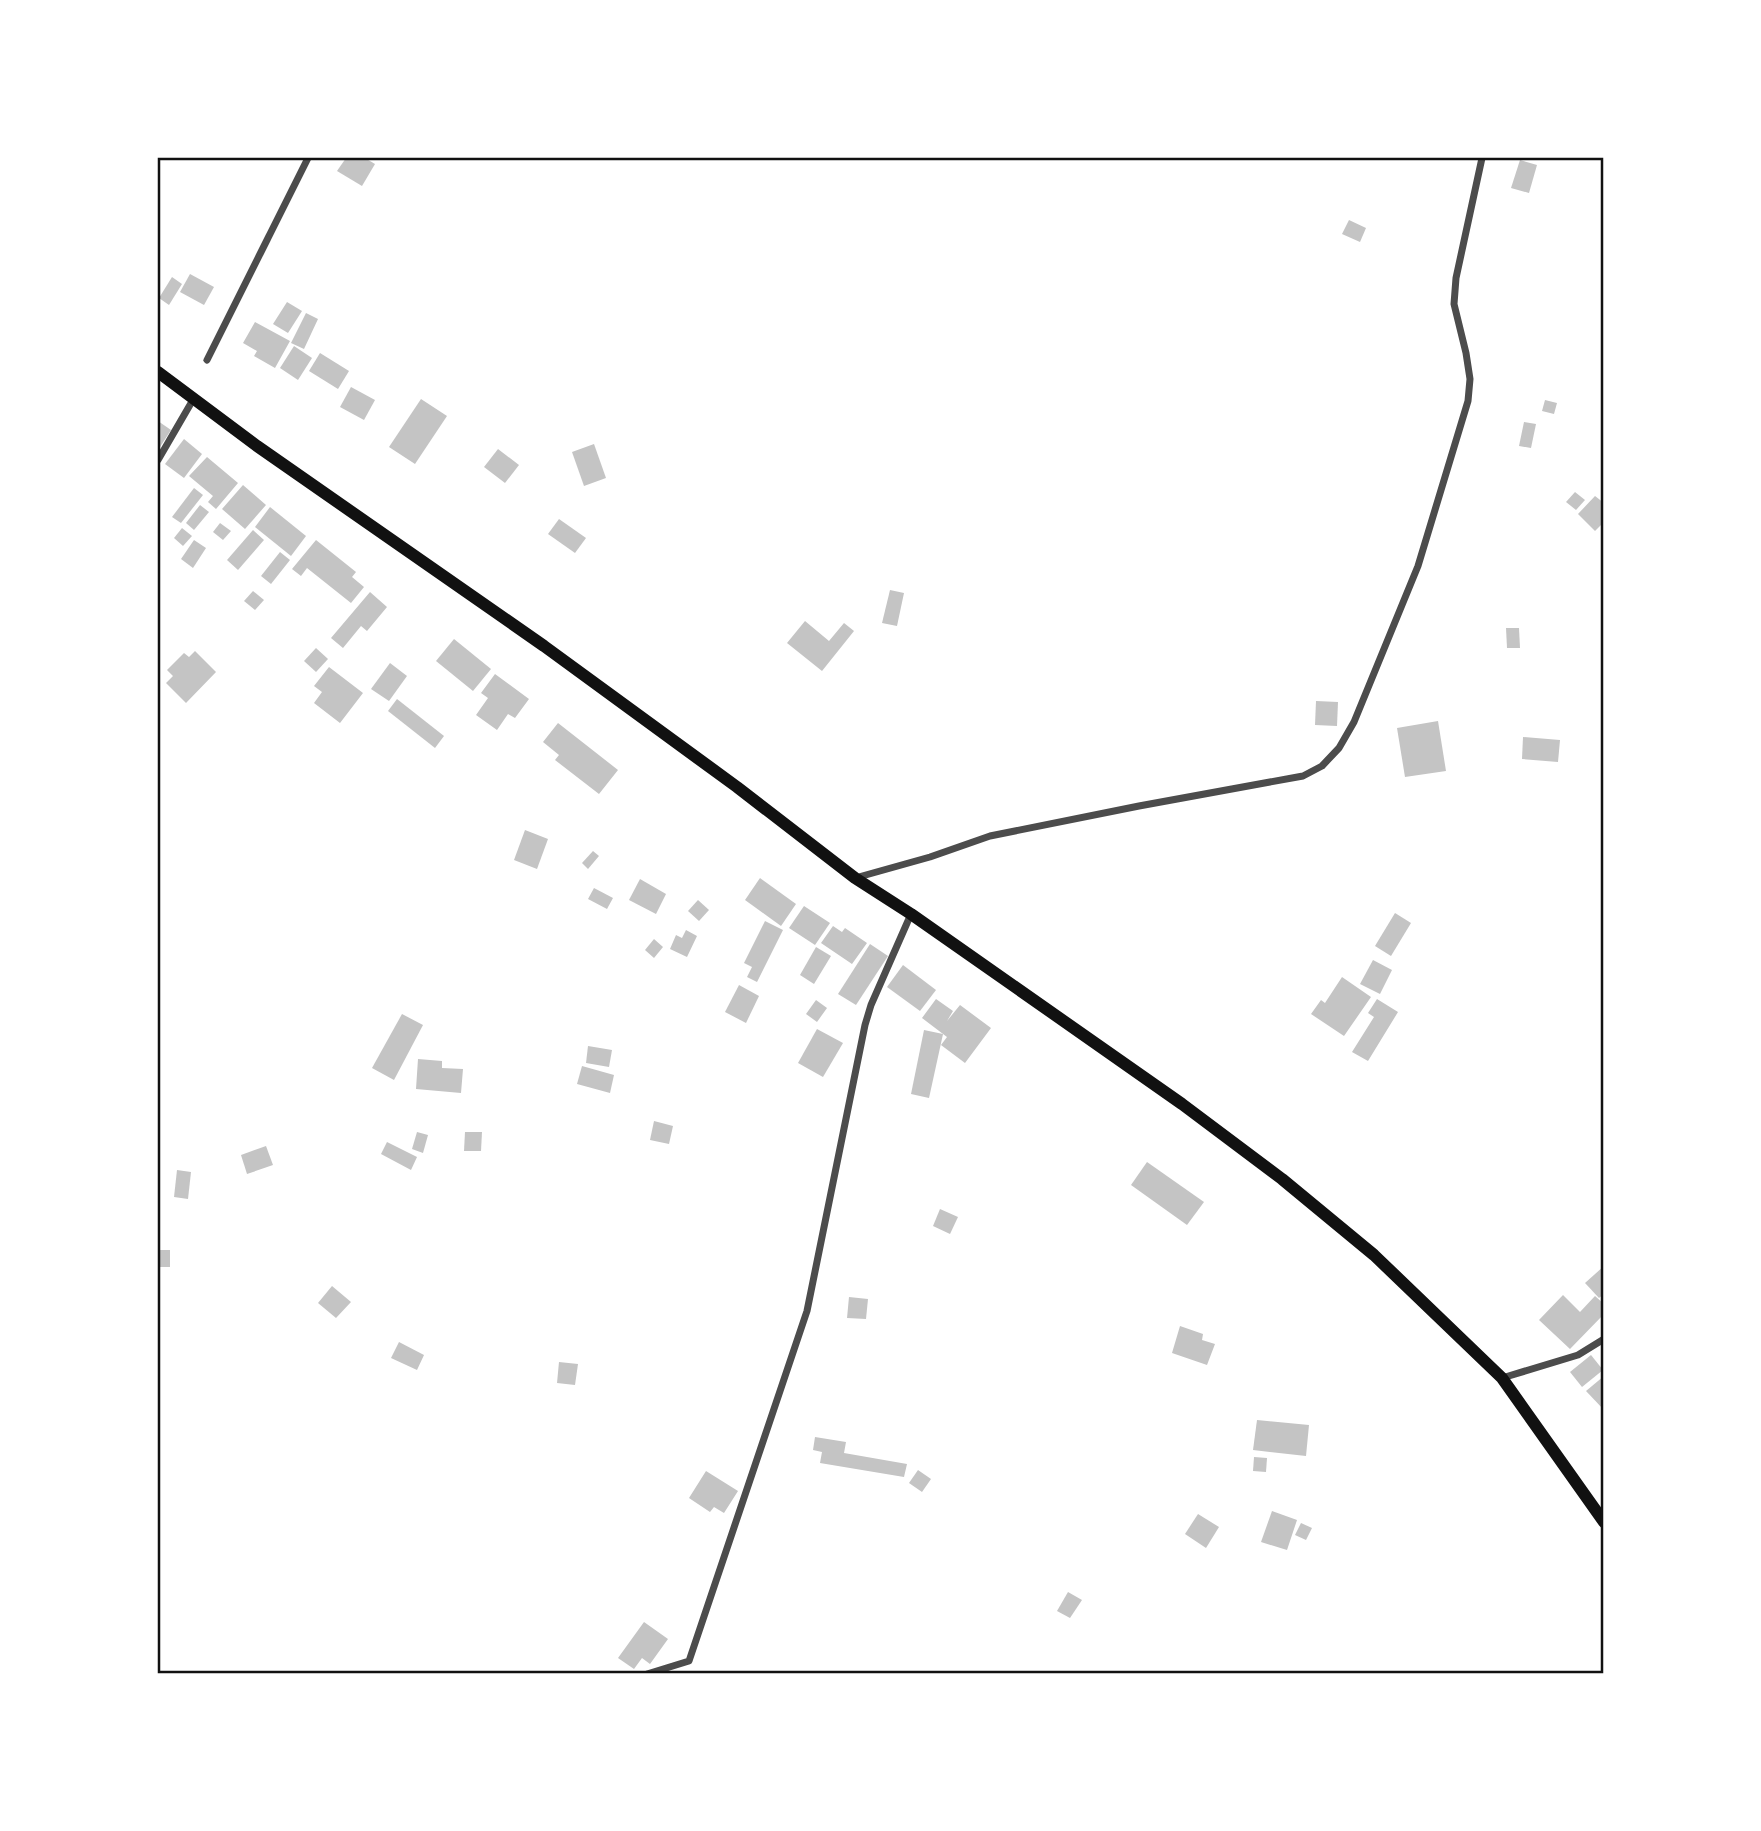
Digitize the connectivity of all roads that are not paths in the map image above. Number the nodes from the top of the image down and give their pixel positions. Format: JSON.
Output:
{"nodes":[{"id":1,"x":308,"y":158,"type":"edge"},
{"id":2,"x":1482,"y":158,"type":"edge"},
{"id":3,"x":207,"y":359,"type":"dead end"},
{"id":4,"x":158,"y":372,"type":"edge"},
{"id":5,"x":195,"y":397,"type":"junction"},
{"id":6,"x":158,"y":460,"type":"edge"},
{"id":7,"x":855,"y":878,"type":"junction"},
{"id":8,"x":912,"y":914,"type":"junction"},
{"id":9,"x":1604,"y":1339,"type":"edge"},
{"id":10,"x":1502,"y":1378,"type":"junction"},
{"id":11,"x":1604,"y":1522,"type":"edge"},
{"id":12,"x":647,"y":1674,"type":"edge"}],
"edges":[{"from":1,"to":3,"type":"street"},
{"from":2,"to":7,"type":"street"},
{"from":4,"to":5,"type":"main road"},
{"from":5,"to":6,"type":"street"},
{"from":5,"to":7,"type":"main road"},
{"from":7,"to":8,"type":"main road"},
{"from":8,"to":10,"type":"main road"},
{"from":8,"to":12,"type":"street"},
{"from":9,"to":10,"type":"street"},
{"from":10,"to":11,"type":"main road"}]}
